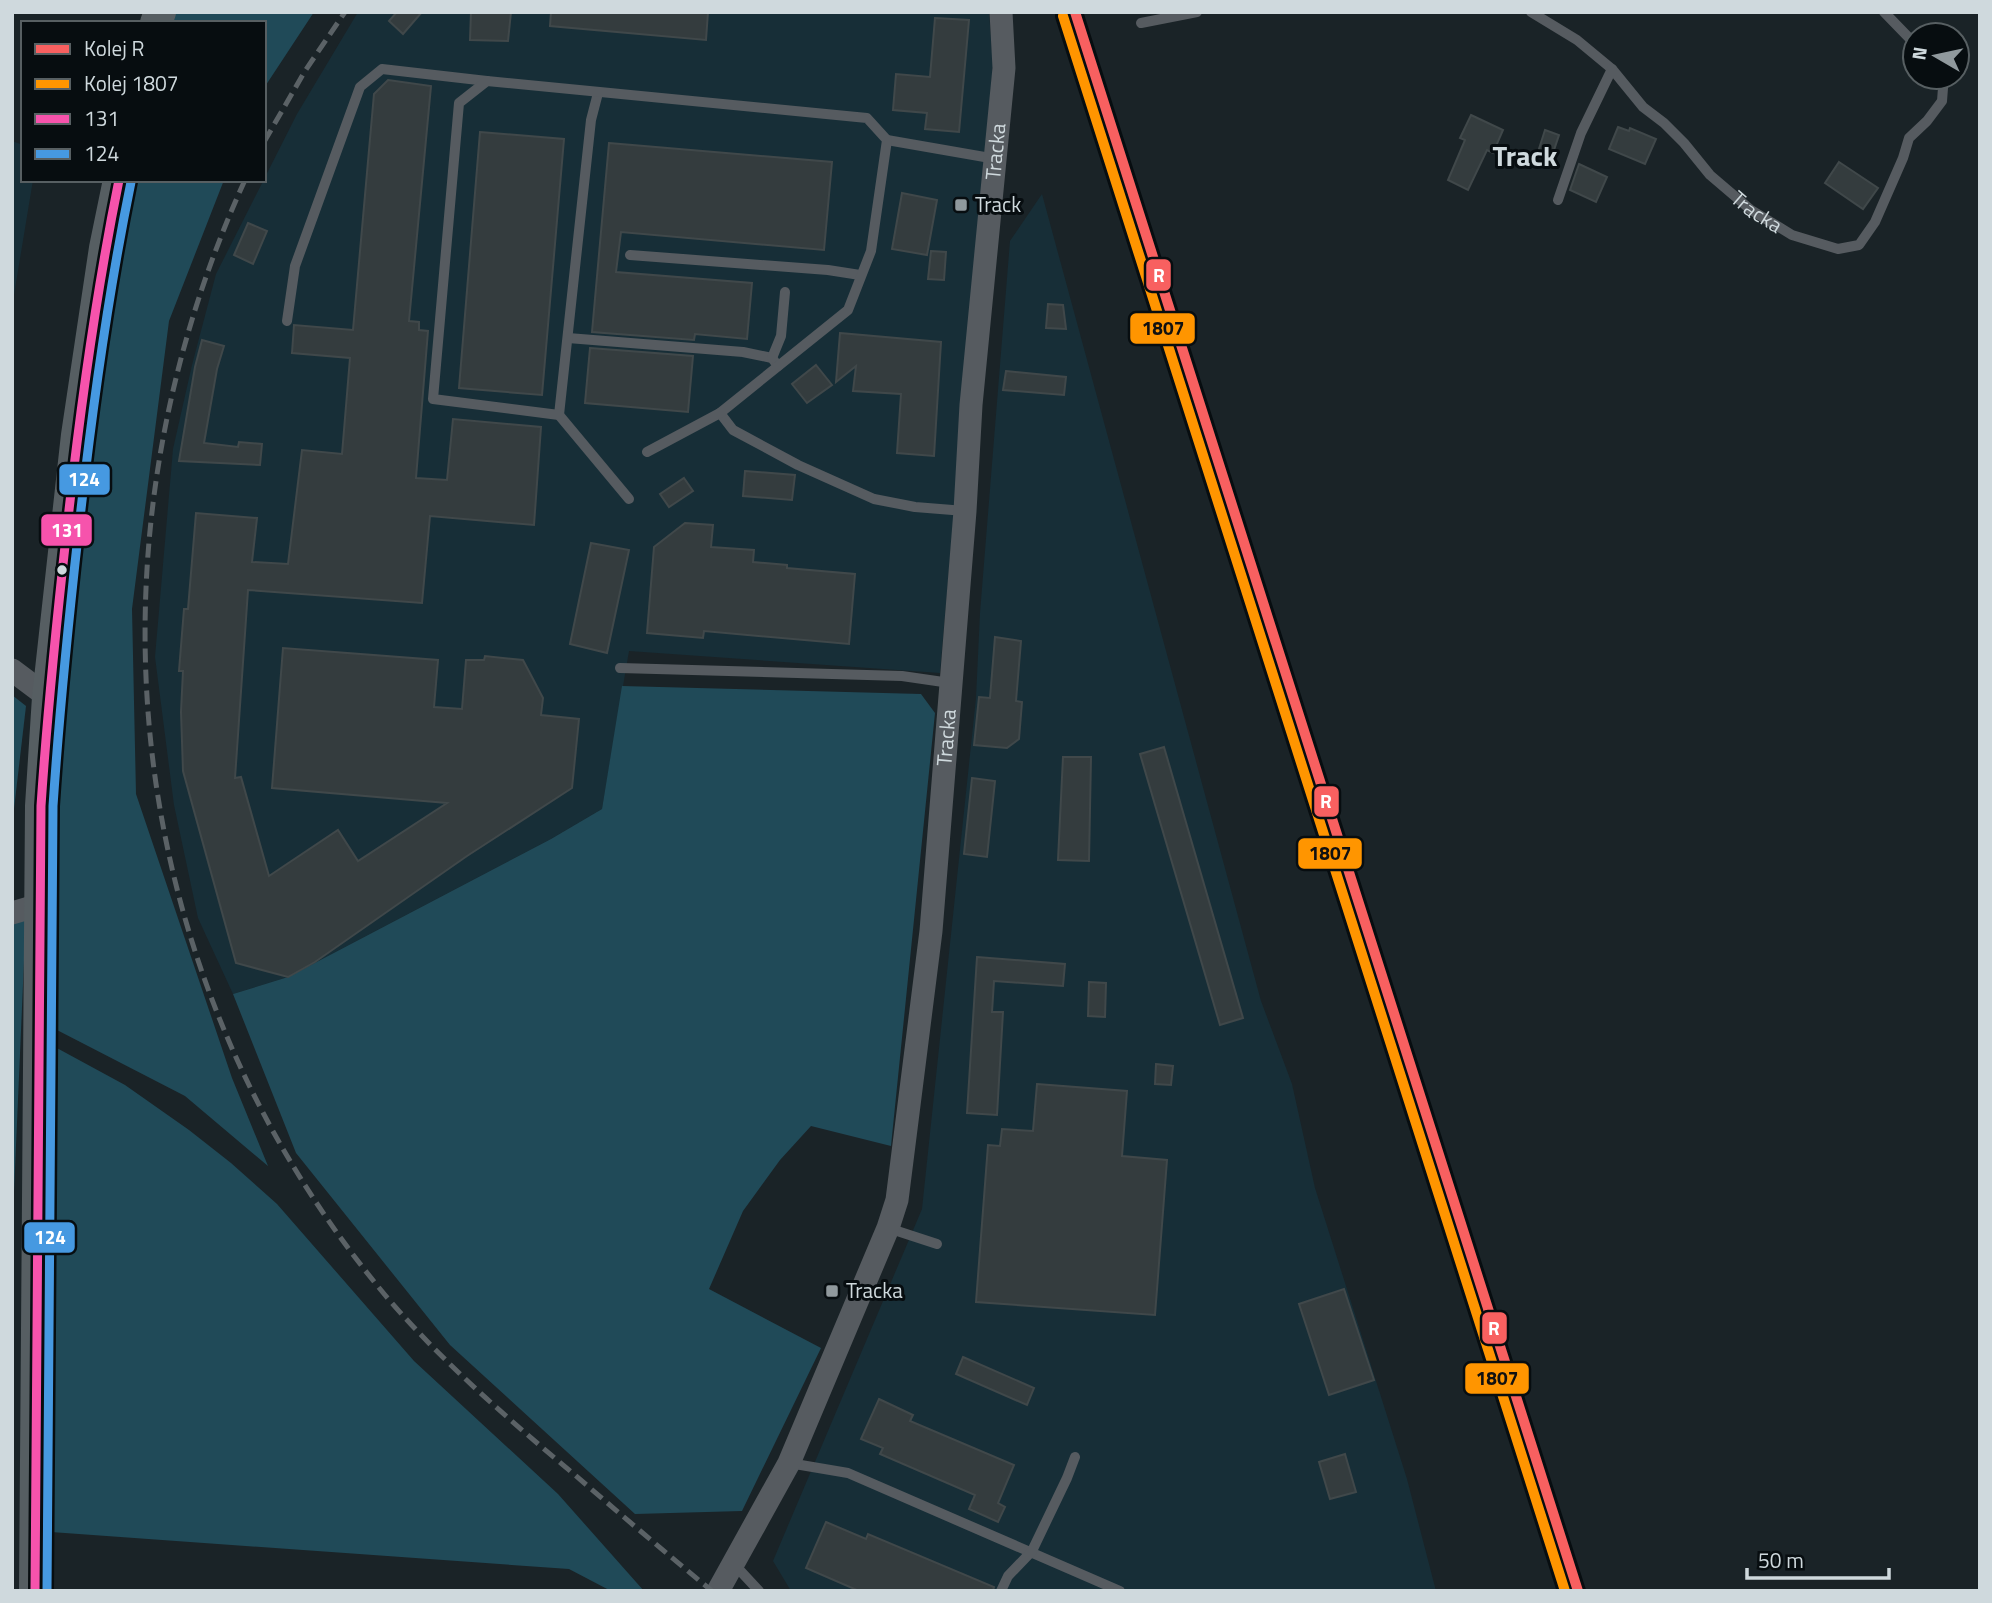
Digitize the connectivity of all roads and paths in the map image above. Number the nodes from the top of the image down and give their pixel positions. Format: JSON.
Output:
{"nodes":[{"id":1,"x":1001,"y":12,"type":"edge"},
{"id":2,"x":1197,"y":12,"type":"edge"},
{"id":3,"x":1531,"y":12,"type":"edge"},
{"id":4,"x":1884,"y":12,"type":"edge"},
{"id":5,"x":1141,"y":23,"type":"dead end"},
{"id":6,"x":1901,"y":30,"type":"edge"},
{"id":7,"x":1612,"y":69,"type":"junction"},
{"id":8,"x":488,"y":81,"type":"junction"},
{"id":9,"x":1943,"y":91,"type":"edge"},
{"id":10,"x":598,"y":93,"type":"junction"},
{"id":11,"x":887,"y":140,"type":"junction"},
{"id":12,"x":996,"y":159,"type":"junction"},
{"id":13,"x":119,"y":182,"type":"edge"},
{"id":14,"x":1558,"y":201,"type":"dead end"},
{"id":15,"x":630,"y":255,"type":"dead end"},
{"id":16,"x":860,"y":275,"type":"junction"},
{"id":17,"x":785,"y":292,"type":"dead end"},
{"id":18,"x":287,"y":321,"type":"dead end"},
{"id":19,"x":568,"y":338,"type":"junction"},
{"id":20,"x":775,"y":362,"type":"junction"},
{"id":21,"x":720,"y":413,"type":"junction"},
{"id":22,"x":559,"y":415,"type":"junction"},
{"id":23,"x":647,"y":452,"type":"dead end"},
{"id":24,"x":629,"y":499,"type":"dead end"},
{"id":25,"x":965,"y":511,"type":"junction"},
{"id":26,"x":620,"y":668,"type":"dead end"},
{"id":27,"x":12,"y":670,"type":"edge"},
{"id":28,"x":950,"y":683,"type":"junction"},
{"id":29,"x":48,"y":697,"type":"junction"},
{"id":30,"x":26,"y":909,"type":"edge"},
{"id":31,"x":887,"y":1228,"type":"junction"},
{"id":32,"x":937,"y":1244,"type":"dead end"},
{"id":33,"x":1075,"y":1457,"type":"dead end"},
{"id":34,"x":789,"y":1463,"type":"junction"},
{"id":35,"x":1032,"y":1551,"type":"junction"},
{"id":36,"x":733,"y":1563,"type":"junction"},
{"id":37,"x":35,"y":1591,"type":"edge"},
{"id":38,"x":718,"y":1591,"type":"edge"},
{"id":39,"x":759,"y":1591,"type":"edge"},
{"id":40,"x":1002,"y":1591,"type":"edge"},
{"id":41,"x":1120,"y":1591,"type":"edge"}],
"edges":[{"from":1,"to":12,"type":"street","name":"Tracka"},
{"from":2,"to":5,"type":"lane"},
{"from":3,"to":7,"type":"lane","name":"Tracka"},
{"from":4,"to":6,"type":"lane"},
{"from":7,"to":9,"type":"lane","name":"Tracka"},
{"from":7,"to":14,"type":"lane"},
{"from":8,"to":10,"type":"lane"},
{"from":8,"to":18,"type":"lane"},
{"from":8,"to":22,"type":"lane"},
{"from":10,"to":11,"type":"lane"},
{"from":10,"to":19,"type":"lane"},
{"from":11,"to":12,"type":"lane"},
{"from":11,"to":16,"type":"lane"},
{"from":12,"to":25,"type":"street","name":"Tracka"},
{"from":13,"to":29,"type":"street"},
{"from":15,"to":16,"type":"lane"},
{"from":16,"to":20,"type":"lane"},
{"from":17,"to":20,"type":"lane"},
{"from":19,"to":20,"type":"lane"},
{"from":19,"to":22,"type":"lane"},
{"from":20,"to":21,"type":"lane"},
{"from":21,"to":23,"type":"lane"},
{"from":21,"to":25,"type":"lane"},
{"from":22,"to":24,"type":"lane"},
{"from":25,"to":28,"type":"street","name":"Tracka"},
{"from":26,"to":28,"type":"lane"},
{"from":27,"to":29,"type":"street"},
{"from":28,"to":31,"type":"street","name":"Tracka"},
{"from":29,"to":30,"type":"street"},
{"from":30,"to":37,"type":"street"},
{"from":31,"to":32,"type":"lane"},
{"from":31,"to":34,"type":"street","name":"Tracka"},
{"from":33,"to":35,"type":"lane"},
{"from":34,"to":35,"type":"lane"},
{"from":34,"to":36,"type":"street","name":"Tracka"},
{"from":35,"to":40,"type":"lane"},
{"from":35,"to":41,"type":"lane"},
{"from":36,"to":38,"type":"street","name":"Tracka"},
{"from":36,"to":39,"type":"lane"}]}
